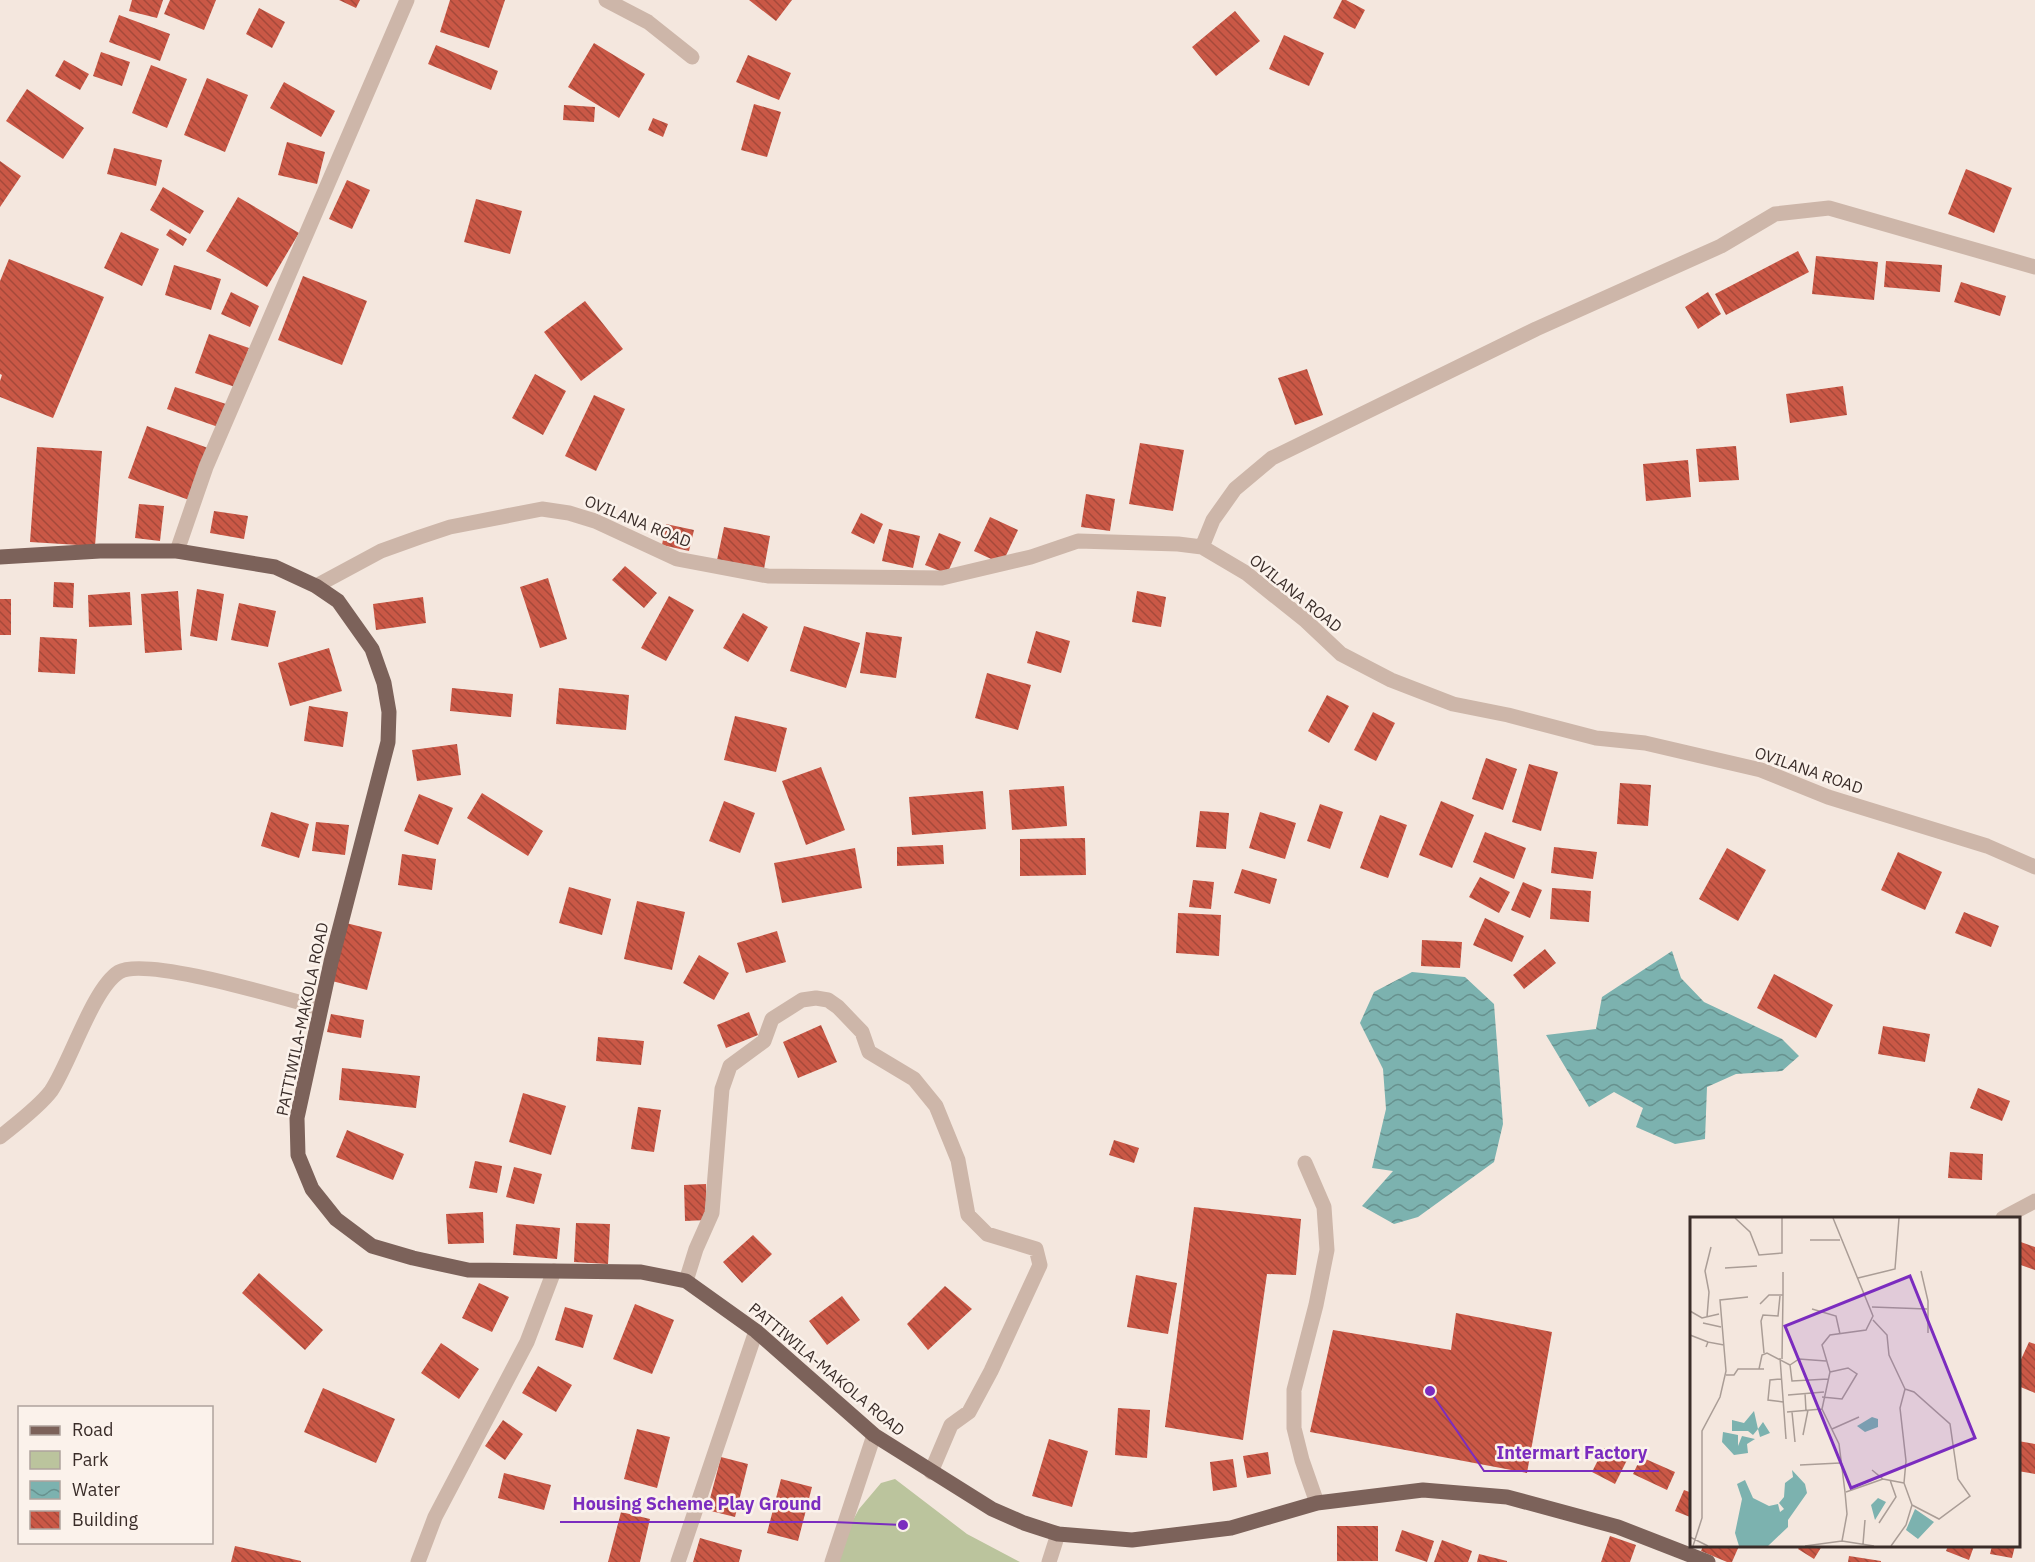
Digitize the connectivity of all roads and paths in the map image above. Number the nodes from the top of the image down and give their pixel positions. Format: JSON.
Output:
{"nodes":[{"id":1,"x":407,"y":0,"type":"edge"},
{"id":2,"x":606,"y":0,"type":"edge"},
{"id":3,"x":692,"y":57,"type":"dead end"},
{"id":4,"x":2035,"y":267,"type":"edge"},
{"id":5,"x":1202,"y":547,"type":"junction"},
{"id":6,"x":177,"y":551,"type":"junction"},
{"id":7,"x":0,"y":557,"type":"edge"},
{"id":8,"x":316,"y":586,"type":"junction"},
{"id":9,"x":2035,"y":867,"type":"edge"},
{"id":10,"x":320,"y":1008,"type":"junction"},
{"id":11,"x":0,"y":1137,"type":"edge"},
{"id":12,"x":1305,"y":1163,"type":"dead end"},
{"id":13,"x":2035,"y":1201,"type":"edge"},
{"id":14,"x":2005,"y":1217,"type":"edge"},
{"id":15,"x":554,"y":1271,"type":"junction"},
{"id":16,"x":686,"y":1281,"type":"junction"},
{"id":17,"x":756,"y":1331,"type":"junction"},
{"id":18,"x":874,"y":1435,"type":"junction"},
{"id":19,"x":931,"y":1472,"type":"junction"},
{"id":20,"x":1317,"y":1503,"type":"junction"},
{"id":21,"x":1058,"y":1534,"type":"junction"},
{"id":22,"x":418,"y":1562,"type":"edge"},
{"id":23,"x":678,"y":1562,"type":"edge"},
{"id":24,"x":832,"y":1562,"type":"edge"},
{"id":25,"x":1049,"y":1562,"type":"edge"},
{"id":26,"x":1708,"y":1562,"type":"edge"}],
"edges":[{"from":1,"to":6,"type":"street"},
{"from":2,"to":3,"type":"street"},
{"from":4,"to":5,"type":"street"},
{"from":5,"to":8,"type":"street","name":"OVILANA ROAD"},
{"from":5,"to":9,"type":"street","name":"OVILANA ROAD"},
{"from":6,"to":7,"type":"main road","name":"PATTIWILA-MAKOLA ROAD"},
{"from":6,"to":8,"type":"main road","name":"PATTIWILA-MAKOLA ROAD"},
{"from":8,"to":10,"type":"main road","name":"PATTIWILA-MAKOLA ROAD"},
{"from":10,"to":11,"type":"street"},
{"from":10,"to":15,"type":"main road","name":"PATTIWILA-MAKOLA ROAD"},
{"from":12,"to":20,"type":"street"},
{"from":13,"to":14,"type":"street"},
{"from":15,"to":16,"type":"main road","name":"PATTIWILA-MAKOLA ROAD"},
{"from":15,"to":22,"type":"street"},
{"from":16,"to":17,"type":"main road","name":"PATTIWILA-MAKOLA ROAD"},
{"from":16,"to":19,"type":"street"},
{"from":17,"to":18,"type":"main road","name":"PATTIWILA-MAKOLA ROAD"},
{"from":17,"to":23,"type":"street"},
{"from":18,"to":19,"type":"main road","name":"PATTIWILA-MAKOLA ROAD"},
{"from":18,"to":24,"type":"street"},
{"from":19,"to":21,"type":"main road","name":"PATTIWILA-MAKOLA ROAD"},
{"from":20,"to":21,"type":"main road","name":"PATTIWILA-MAKOLA ROAD"},
{"from":20,"to":26,"type":"main road","name":"PATTIWILA-MAKOLA ROAD"},
{"from":21,"to":25,"type":"street"}]}
